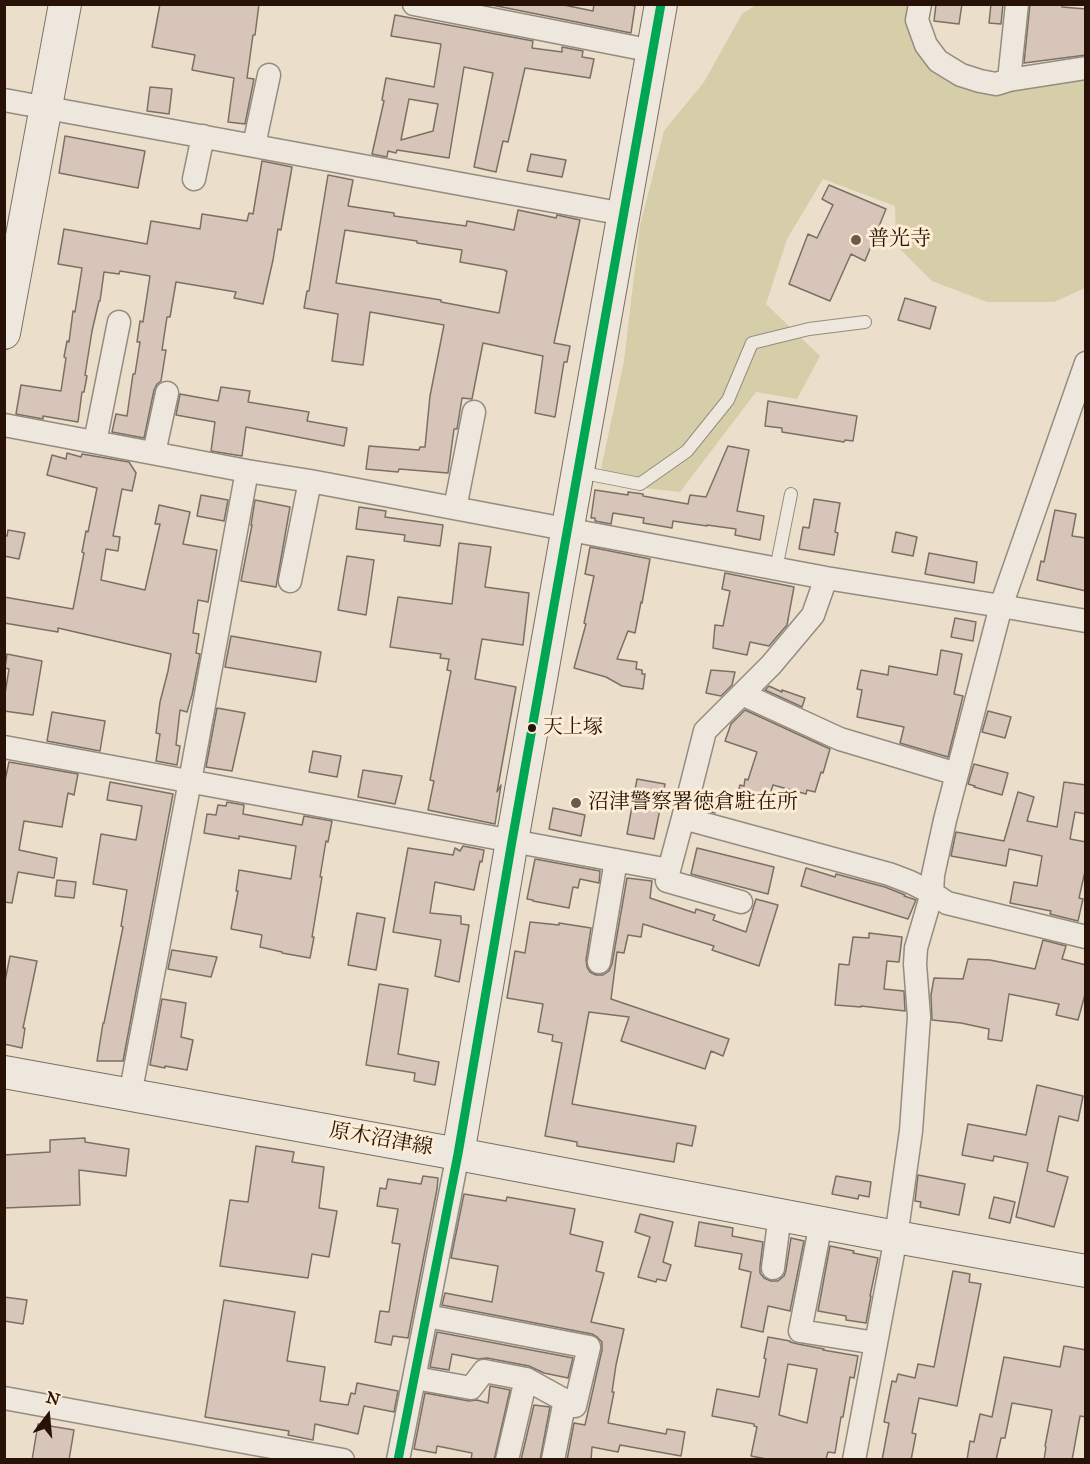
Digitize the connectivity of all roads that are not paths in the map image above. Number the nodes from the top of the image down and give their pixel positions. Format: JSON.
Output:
{"nodes":[{"id":1,"x":64,"y":4,"type":"edge"},
{"id":2,"x":414,"y":4,"type":"edge"},
{"id":3,"x":661,"y":4,"type":"edge"},
{"id":4,"x":920,"y":4,"type":"edge"},
{"id":5,"x":1017,"y":4,"type":"edge"},
{"id":6,"x":653,"y":51,"type":"junction"},
{"id":7,"x":1086,"y":68,"type":"edge"},
{"id":8,"x":269,"y":75,"type":"dead end"},
{"id":9,"x":1009,"y":80,"type":"junction"},
{"id":10,"x":4,"y":100,"type":"edge"},
{"id":11,"x":46,"y":107,"type":"junction"},
{"id":12,"x":203,"y":136,"type":"junction"},
{"id":13,"x":254,"y":145,"type":"junction"},
{"id":14,"x":194,"y":179,"type":"dead end"},
{"id":15,"x":624,"y":214,"type":"junction"},
{"id":16,"x":119,"y":322,"type":"dead end"},
{"id":17,"x":865,"y":322,"type":"dead end"},
{"id":18,"x":4,"y":333,"type":"edge"},
{"id":19,"x":1086,"y":363,"type":"edge"},
{"id":20,"x":167,"y":393,"type":"dead end"},
{"id":21,"x":474,"y":412,"type":"dead end"},
{"id":22,"x":4,"y":425,"type":"edge"},
{"id":23,"x":95,"y":442,"type":"junction"},
{"id":24,"x":154,"y":453,"type":"junction"},
{"id":25,"x":247,"y":471,"type":"junction"},
{"id":26,"x":579,"y":472,"type":"junction"},
{"id":27,"x":310,"y":481,"type":"junction"},
{"id":28,"x":790,"y":494,"type":"dead end"},
{"id":29,"x":455,"y":508,"type":"junction"},
{"id":30,"x":568,"y":529,"type":"junction"},
{"id":31,"x":776,"y":569,"type":"junction"},
{"id":32,"x":826,"y":578,"type":"junction"},
{"id":33,"x":290,"y":581,"type":"dead end"},
{"id":34,"x":1001,"y":606,"type":"junction"},
{"id":35,"x":1086,"y":621,"type":"edge"},
{"id":36,"x":742,"y":694,"type":"junction"},
{"id":37,"x":4,"y":747,"type":"edge"},
{"id":38,"x":957,"y":774,"type":"junction"},
{"id":39,"x":190,"y":781,"type":"junction"},
{"id":40,"x":683,"y":818,"type":"junction"},
{"id":41,"x":512,"y":841,"type":"junction"},
{"id":42,"x":616,"y":860,"type":"junction"},
{"id":43,"x":670,"y":866,"type":"junction"},
{"id":44,"x":932,"y":893,"type":"junction"},
{"id":45,"x":741,"y":902,"type":"dead end"},
{"id":46,"x":1086,"y":937,"type":"edge"},
{"id":47,"x":599,"y":962,"type":"dead end"},
{"id":48,"x":4,"y":1072,"type":"edge"},
{"id":49,"x":130,"y":1095,"type":"junction"},
{"id":50,"x":458,"y":1154,"type":"junction"},
{"id":51,"x":780,"y":1215,"type":"junction"},
{"id":52,"x":821,"y":1223,"type":"junction"},
{"id":53,"x":896,"y":1237,"type":"junction"},
{"id":54,"x":773,"y":1268,"type":"dead end"},
{"id":55,"x":1086,"y":1271,"type":"edge"},
{"id":56,"x":427,"y":1316,"type":"junction"},
{"id":57,"x":876,"y":1343,"type":"junction"},
{"id":58,"x":415,"y":1378,"type":"junction"},
{"id":59,"x":526,"y":1379,"type":"junction"},
{"id":60,"x":4,"y":1398,"type":"edge"},
{"id":61,"x":565,"y":1400,"type":"junction"},
{"id":62,"x":343,"y":1460,"type":"edge"},
{"id":63,"x":398,"y":1460,"type":"edge"},
{"id":64,"x":507,"y":1460,"type":"edge"},
{"id":65,"x":553,"y":1460,"type":"edge"},
{"id":66,"x":854,"y":1460,"type":"edge"}],
"edges":[{"from":1,"to":11,"type":"main road"},
{"from":2,"to":6,"type":"street"},
{"from":3,"to":6,"type":"main road","name":"原木沼津線"},
{"from":4,"to":9,"type":"street"},
{"from":5,"to":9,"type":"street"},
{"from":6,"to":15,"type":"main road","name":"原木沼津線"},
{"from":7,"to":9,"type":"street"},
{"from":8,"to":13,"type":"street"},
{"from":10,"to":11,"type":"street"},
{"from":11,"to":12,"type":"street"},
{"from":11,"to":18,"type":"main road"},
{"from":12,"to":13,"type":"street"},
{"from":12,"to":14,"type":"street"},
{"from":13,"to":15,"type":"street"},
{"from":15,"to":26,"type":"main road","name":"原木沼津線"},
{"from":16,"to":23,"type":"street"},
{"from":17,"to":26,"type":"lane"},
{"from":19,"to":34,"type":"street"},
{"from":20,"to":24,"type":"street"},
{"from":21,"to":29,"type":"street"},
{"from":22,"to":23,"type":"street"},
{"from":23,"to":24,"type":"street"},
{"from":24,"to":25,"type":"street"},
{"from":25,"to":27,"type":"street"},
{"from":25,"to":39,"type":"street"},
{"from":26,"to":30,"type":"main road","name":"原木沼津線"},
{"from":27,"to":29,"type":"street"},
{"from":27,"to":33,"type":"street"},
{"from":28,"to":31,"type":"lane"},
{"from":29,"to":30,"type":"street"},
{"from":30,"to":31,"type":"street"},
{"from":30,"to":41,"type":"main road","name":"原木沼津線"},
{"from":31,"to":32,"type":"street"},
{"from":32,"to":34,"type":"street"},
{"from":32,"to":36,"type":"street"},
{"from":34,"to":35,"type":"street"},
{"from":34,"to":38,"type":"street"},
{"from":36,"to":38,"type":"street"},
{"from":36,"to":40,"type":"street"},
{"from":37,"to":39,"type":"street"},
{"from":38,"to":44,"type":"street"},
{"from":39,"to":41,"type":"street"},
{"from":39,"to":49,"type":"street"},
{"from":40,"to":43,"type":"street"},
{"from":40,"to":44,"type":"street"},
{"from":41,"to":42,"type":"street"},
{"from":41,"to":50,"type":"main road","name":"原木沼津線"},
{"from":42,"to":43,"type":"street"},
{"from":42,"to":47,"type":"street"},
{"from":43,"to":45,"type":"street"},
{"from":44,"to":46,"type":"street"},
{"from":44,"to":53,"type":"street"},
{"from":48,"to":49,"type":"main road","name":"原木沼津線"},
{"from":49,"to":50,"type":"main road","name":"原木沼津線"},
{"from":50,"to":51,"type":"main road"},
{"from":50,"to":56,"type":"street"},
{"from":51,"to":52,"type":"main road"},
{"from":51,"to":54,"type":"street"},
{"from":52,"to":53,"type":"main road"},
{"from":52,"to":57,"type":"street"},
{"from":53,"to":55,"type":"main road"},
{"from":53,"to":57,"type":"street"},
{"from":56,"to":58,"type":"street"},
{"from":56,"to":61,"type":"street"},
{"from":57,"to":66,"type":"street"},
{"from":58,"to":59,"type":"street"},
{"from":58,"to":63,"type":"street"},
{"from":59,"to":61,"type":"street"},
{"from":59,"to":64,"type":"street"},
{"from":60,"to":62,"type":"street"},
{"from":61,"to":65,"type":"street"}]}
